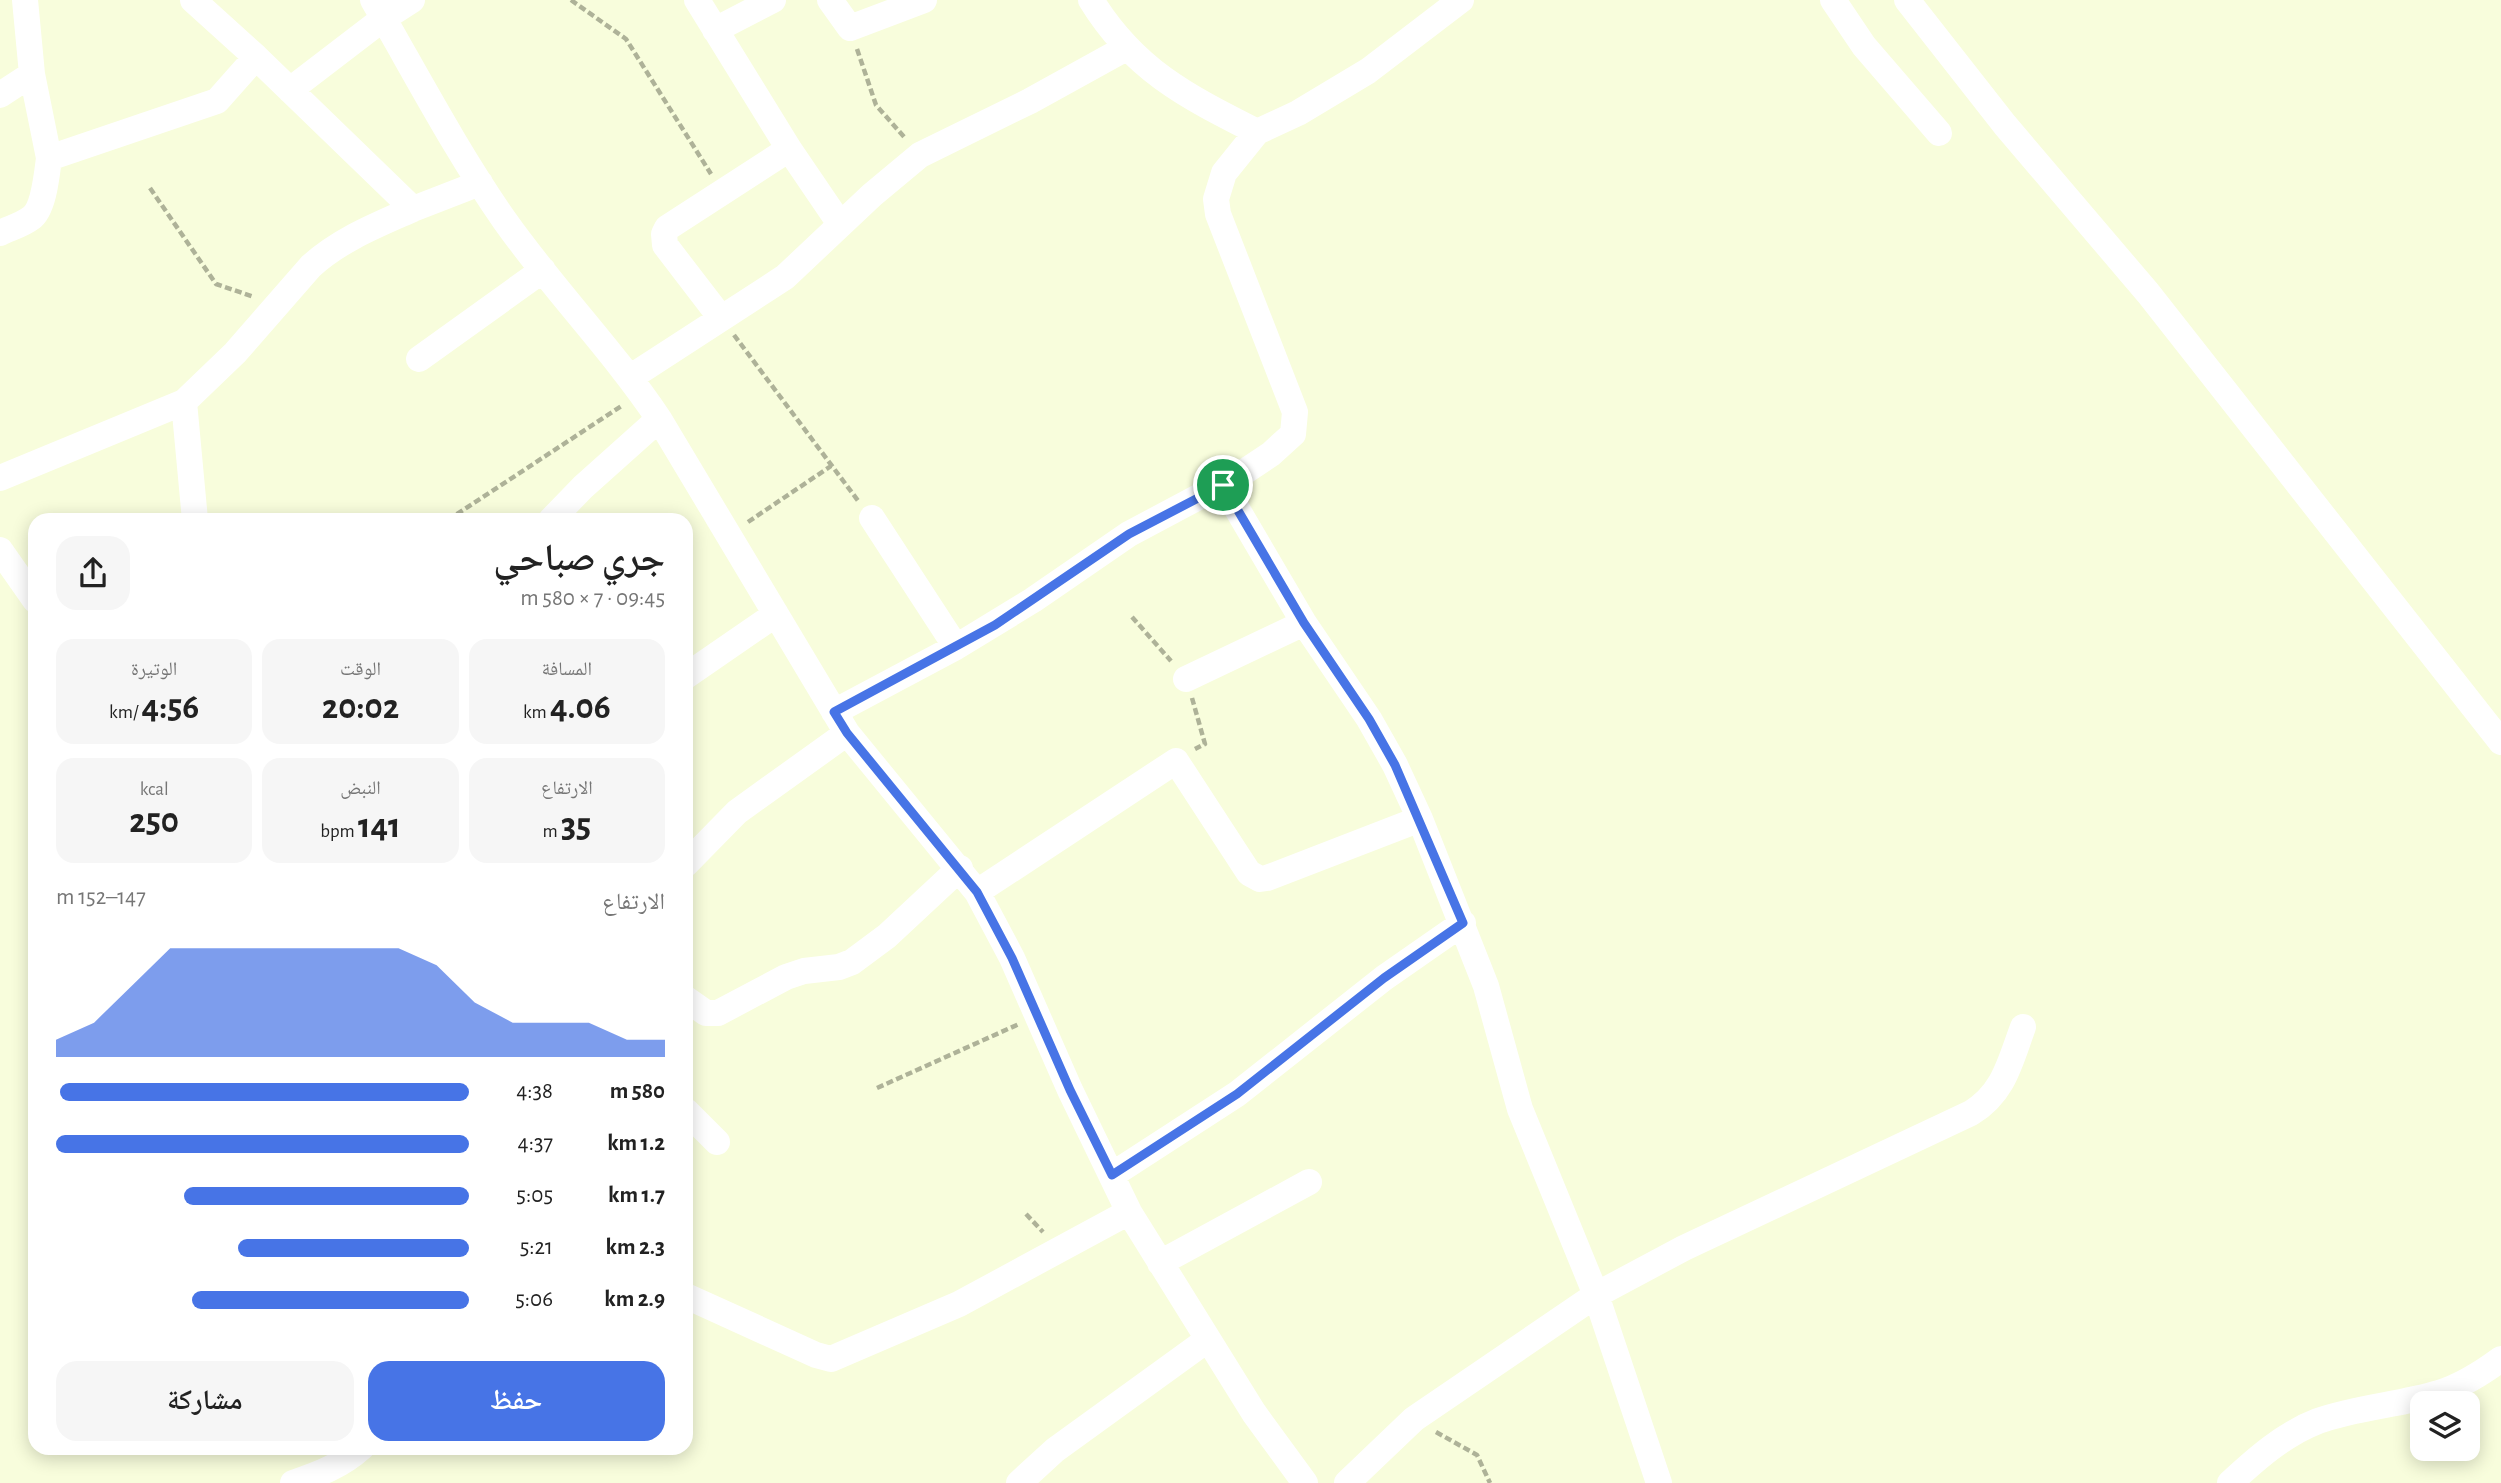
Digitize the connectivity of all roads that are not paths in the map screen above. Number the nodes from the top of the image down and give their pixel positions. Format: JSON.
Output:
{"nodes":[{"id":1,"x":25,"y":0,"type":"edge"},
{"id":2,"x":193,"y":0,"type":"edge"},
{"id":3,"x":412,"y":0,"type":"edge"},
{"id":4,"x":697,"y":0,"type":"edge"},
{"id":5,"x":774,"y":0,"type":"edge"},
{"id":6,"x":830,"y":0,"type":"edge"},
{"id":7,"x":924,"y":0,"type":"edge"},
{"id":8,"x":1091,"y":0,"type":"edge"},
{"id":9,"x":1461,"y":0,"type":"edge"},
{"id":10,"x":1833,"y":0,"type":"edge"},
{"id":11,"x":1908,"y":0,"type":"edge"},
{"id":12,"x":379,"y":9,"type":"edge"},
{"id":13,"x":715,"y":30,"type":"junction"},
{"id":14,"x":1126,"y":48,"type":"junction"},
{"id":15,"x":256,"y":57,"type":"junction"},
{"id":16,"x":32,"y":74,"type":"junction"},
{"id":17,"x":290,"y":90,"type":"junction"},
{"id":18,"x":0,"y":95,"type":"edge"},
{"id":19,"x":1257,"y":132,"type":"junction"},
{"id":20,"x":1939,"y":133,"type":"dead end"},
{"id":21,"x":789,"y":149,"type":"junction"},
{"id":22,"x":49,"y":158,"type":"junction"},
{"id":23,"x":480,"y":183,"type":"junction"},
{"id":24,"x":413,"y":209,"type":"junction"},
{"id":25,"x":840,"y":224,"type":"junction"},
{"id":26,"x":0,"y":233,"type":"edge"},
{"id":27,"x":543,"y":270,"type":"junction"},
{"id":28,"x":720,"y":318,"type":"junction"},
{"id":29,"x":419,"y":359,"type":"dead end"},
{"id":30,"x":636,"y":385,"type":"junction"},
{"id":31,"x":184,"y":402,"type":"junction"},
{"id":32,"x":659,"y":419,"type":"junction"},
{"id":33,"x":0,"y":478,"type":"edge"},
{"id":34,"x":1223,"y":485,"type":"junction"},
{"id":35,"x":194,"y":513,"type":"edge"},
{"id":36,"x":558,"y":513,"type":"edge"},
{"id":37,"x":872,"y":518,"type":"road end"},
{"id":38,"x":0,"y":550,"type":"edge"},
{"id":39,"x":28,"y":590,"type":"edge"},
{"id":40,"x":776,"y":614,"type":"junction"},
{"id":41,"x":1304,"y":623,"type":"junction"},
{"id":42,"x":956,"y":647,"type":"junction"},
{"id":43,"x":693,"y":671,"type":"edge"},
{"id":44,"x":1186,"y":678,"type":"road end"},
{"id":45,"x":841,"y":722,"type":"junction"},
{"id":46,"x":2501,"y":742,"type":"edge"},
{"id":47,"x":1420,"y":819,"type":"junction"},
{"id":48,"x":693,"y":857,"type":"edge"},
{"id":49,"x":960,"y":868,"type":"junction"},
{"id":50,"x":977,"y":892,"type":"junction"},
{"id":51,"x":1463,"y":923,"type":"junction"},
{"id":52,"x":693,"y":1004,"type":"edge"},
{"id":53,"x":2023,"y":1027,"type":"dead end"},
{"id":54,"x":693,"y":1118,"type":"edge"},
{"id":55,"x":716,"y":1142,"type":"dead end"},
{"id":56,"x":1112,"y":1175,"type":"junction"},
{"id":57,"x":1309,"y":1182,"type":"dead end"},
{"id":58,"x":1129,"y":1212,"type":"junction"},
{"id":59,"x":1160,"y":1263,"type":"junction"},
{"id":60,"x":1596,"y":1295,"type":"junction"},
{"id":61,"x":693,"y":1299,"type":"edge"},
{"id":62,"x":1207,"y":1340,"type":"junction"},
{"id":63,"x":2501,"y":1359,"type":"edge"},
{"id":64,"x":353,"y":1455,"type":"edge"},
{"id":65,"x":293,"y":1483,"type":"edge"},
{"id":66,"x":1019,"y":1483,"type":"edge"},
{"id":67,"x":1305,"y":1483,"type":"edge"},
{"id":68,"x":1347,"y":1483,"type":"edge"},
{"id":69,"x":1659,"y":1483,"type":"edge"},
{"id":70,"x":2230,"y":1483,"type":"edge"}],
"edges":[{"from":1,"to":16,"type":"street"},
{"from":2,"to":15,"type":"street"},
{"from":3,"to":12,"type":"street"},
{"from":4,"to":13,"type":"street"},
{"from":5,"to":13,"type":"street"},
{"from":6,"to":7,"type":"street"},
{"from":8,"to":14,"type":"street"},
{"from":9,"to":19,"type":"street"},
{"from":10,"to":20,"type":"street"},
{"from":11,"to":46,"type":"street"},
{"from":12,"to":17,"type":"street"},
{"from":12,"to":23,"type":"street"},
{"from":13,"to":21,"type":"street"},
{"from":14,"to":19,"type":"street"},
{"from":14,"to":25,"type":"street"},
{"from":15,"to":17,"type":"street"},
{"from":15,"to":22,"type":"street"},
{"from":16,"to":18,"type":"street"},
{"from":16,"to":22,"type":"street"},
{"from":17,"to":24,"type":"street"},
{"from":19,"to":34,"type":"street"},
{"from":21,"to":25,"type":"street"},
{"from":21,"to":28,"type":"street"},
{"from":22,"to":26,"type":"street"},
{"from":23,"to":24,"type":"street"},
{"from":23,"to":27,"type":"street"},
{"from":24,"to":31,"type":"street"},
{"from":25,"to":28,"type":"street"},
{"from":27,"to":29,"type":"street"},
{"from":27,"to":30,"type":"street"},
{"from":28,"to":30,"type":"street"},
{"from":30,"to":32,"type":"street"},
{"from":31,"to":33,"type":"street"},
{"from":31,"to":35,"type":"street"},
{"from":32,"to":36,"type":"street"},
{"from":32,"to":40,"type":"street"},
{"from":34,"to":41,"type":"street"},
{"from":34,"to":42,"type":"street"},
{"from":37,"to":42,"type":"street"},
{"from":38,"to":39,"type":"street"},
{"from":40,"to":43,"type":"street"},
{"from":40,"to":45,"type":"street"},
{"from":41,"to":44,"type":"street"},
{"from":41,"to":47,"type":"street"},
{"from":42,"to":45,"type":"street"},
{"from":45,"to":48,"type":"street"},
{"from":45,"to":49,"type":"street"},
{"from":47,"to":50,"type":"street"},
{"from":47,"to":51,"type":"street"},
{"from":49,"to":50,"type":"street"},
{"from":49,"to":52,"type":"street"},
{"from":50,"to":56,"type":"street"},
{"from":51,"to":56,"type":"street"},
{"from":51,"to":60,"type":"street"},
{"from":53,"to":60,"type":"street"},
{"from":54,"to":55,"type":"street"},
{"from":56,"to":58,"type":"street"},
{"from":57,"to":59,"type":"street"},
{"from":58,"to":59,"type":"street"},
{"from":58,"to":61,"type":"street"},
{"from":59,"to":62,"type":"street"},
{"from":60,"to":68,"type":"street"},
{"from":60,"to":69,"type":"street"},
{"from":62,"to":66,"type":"street"},
{"from":62,"to":67,"type":"street"},
{"from":63,"to":70,"type":"street"},
{"from":64,"to":65,"type":"street"}]}
